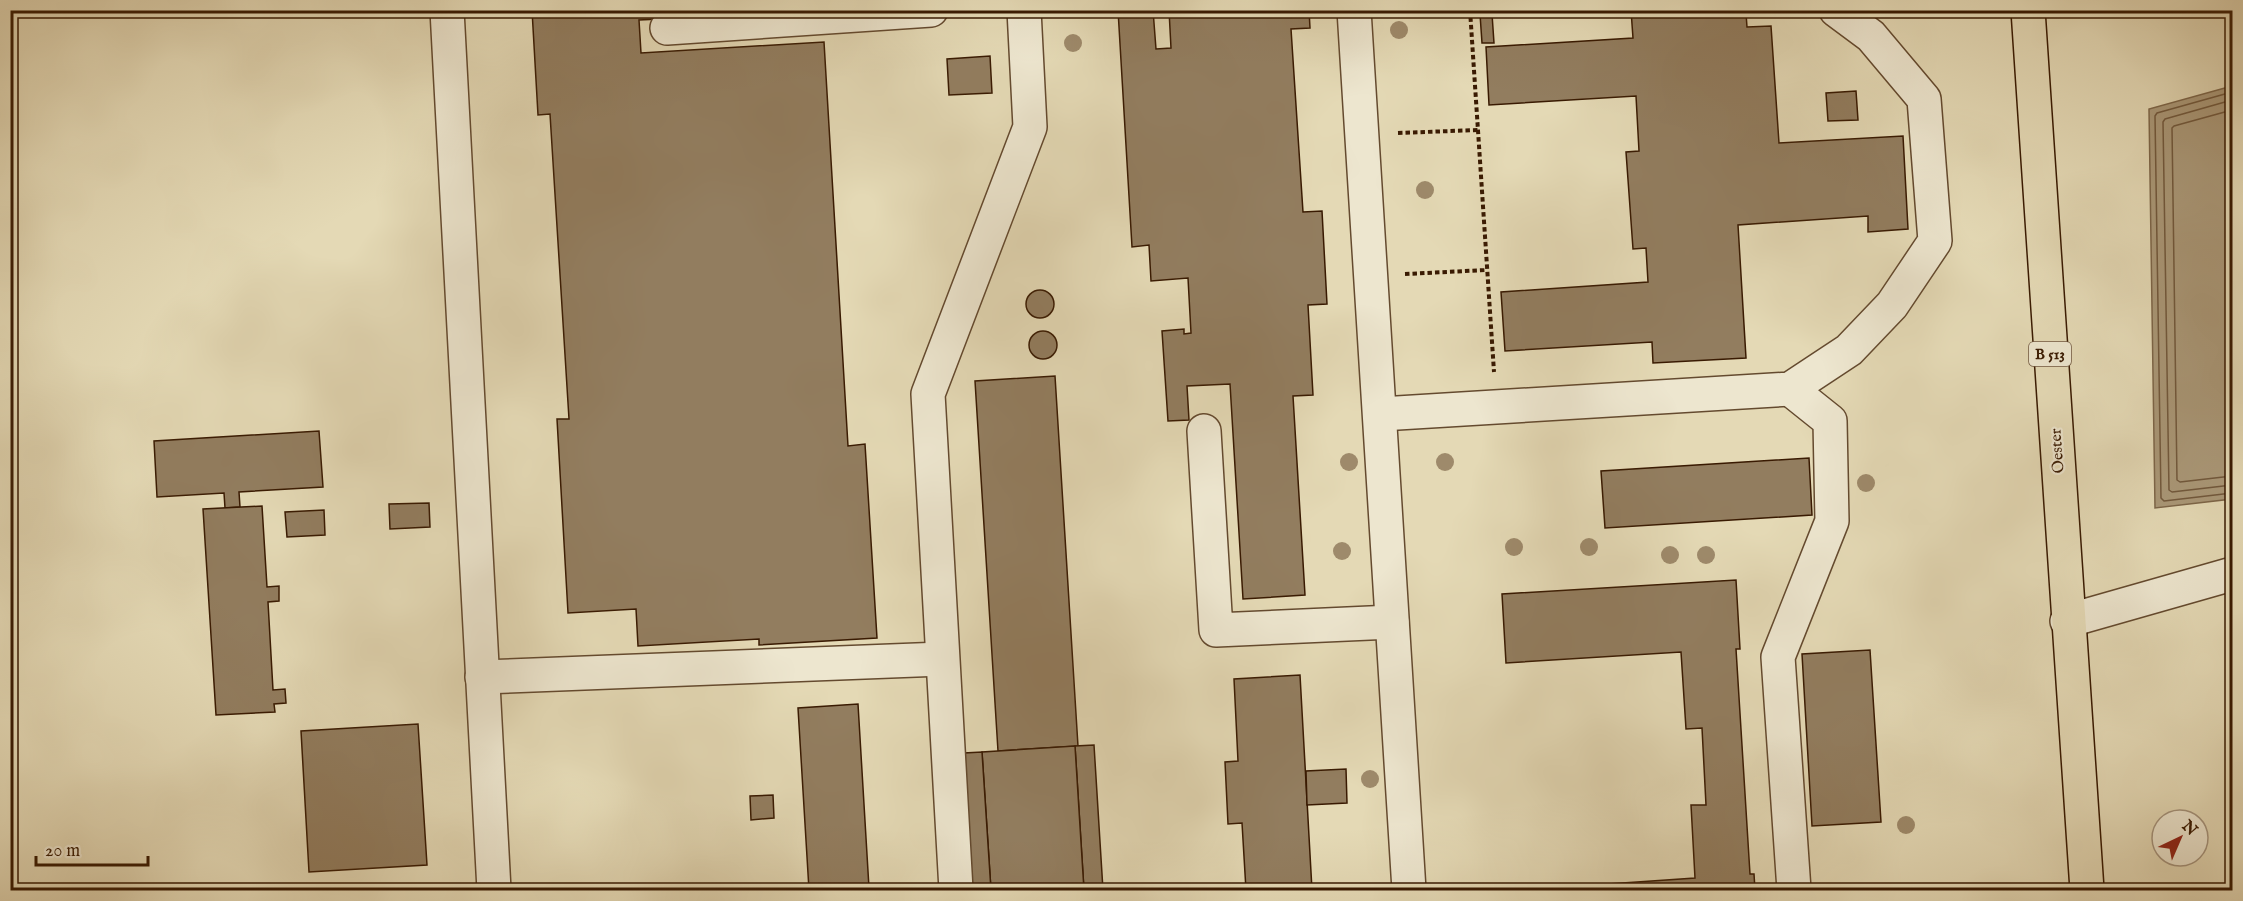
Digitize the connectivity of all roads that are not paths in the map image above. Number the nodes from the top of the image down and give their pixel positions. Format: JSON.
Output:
{"nodes":[{"id":1,"x":447,"y":10,"type":"edge"},
{"id":2,"x":930,"y":10,"type":"edge"},
{"id":3,"x":1024,"y":10,"type":"edge"},
{"id":4,"x":1354,"y":10,"type":"edge"},
{"id":5,"x":1836,"y":10,"type":"edge"},
{"id":6,"x":2028,"y":10,"type":"edge"},
{"id":7,"x":667,"y":28,"type":"dead end"},
{"id":8,"x":1790,"y":388,"type":"junction"},
{"id":9,"x":1381,"y":414,"type":"junction"},
{"id":10,"x":1204,"y":431,"type":"dead end"},
{"id":11,"x":2232,"y":574,"type":"edge"},
{"id":12,"x":2067,"y":621,"type":"junction"},
{"id":13,"x":1392,"y":622,"type":"junction"},
{"id":14,"x":942,"y":659,"type":"junction"},
{"id":15,"x":482,"y":677,"type":"junction"},
{"id":16,"x":494,"y":891,"type":"edge"},
{"id":17,"x":956,"y":891,"type":"edge"},
{"id":18,"x":1409,"y":891,"type":"edge"},
{"id":19,"x":1794,"y":891,"type":"edge"},
{"id":20,"x":2087,"y":891,"type":"edge"}],
"edges":[{"from":1,"to":15,"type":"lane"},
{"from":2,"to":7,"type":"lane"},
{"from":3,"to":14,"type":"lane"},
{"from":4,"to":9,"type":"lane"},
{"from":5,"to":8,"type":"lane"},
{"from":6,"to":12,"type":"main road","name":"Oester","number":"B 513"},
{"from":8,"to":9,"type":"lane"},
{"from":8,"to":19,"type":"lane"},
{"from":9,"to":13,"type":"lane"},
{"from":10,"to":13,"type":"lane"},
{"from":11,"to":12,"type":"lane"},
{"from":12,"to":20,"type":"main road","name":"Oester","number":"B 513"},
{"from":13,"to":18,"type":"lane"},
{"from":14,"to":15,"type":"lane"},
{"from":14,"to":17,"type":"lane"},
{"from":15,"to":16,"type":"lane"}]}
